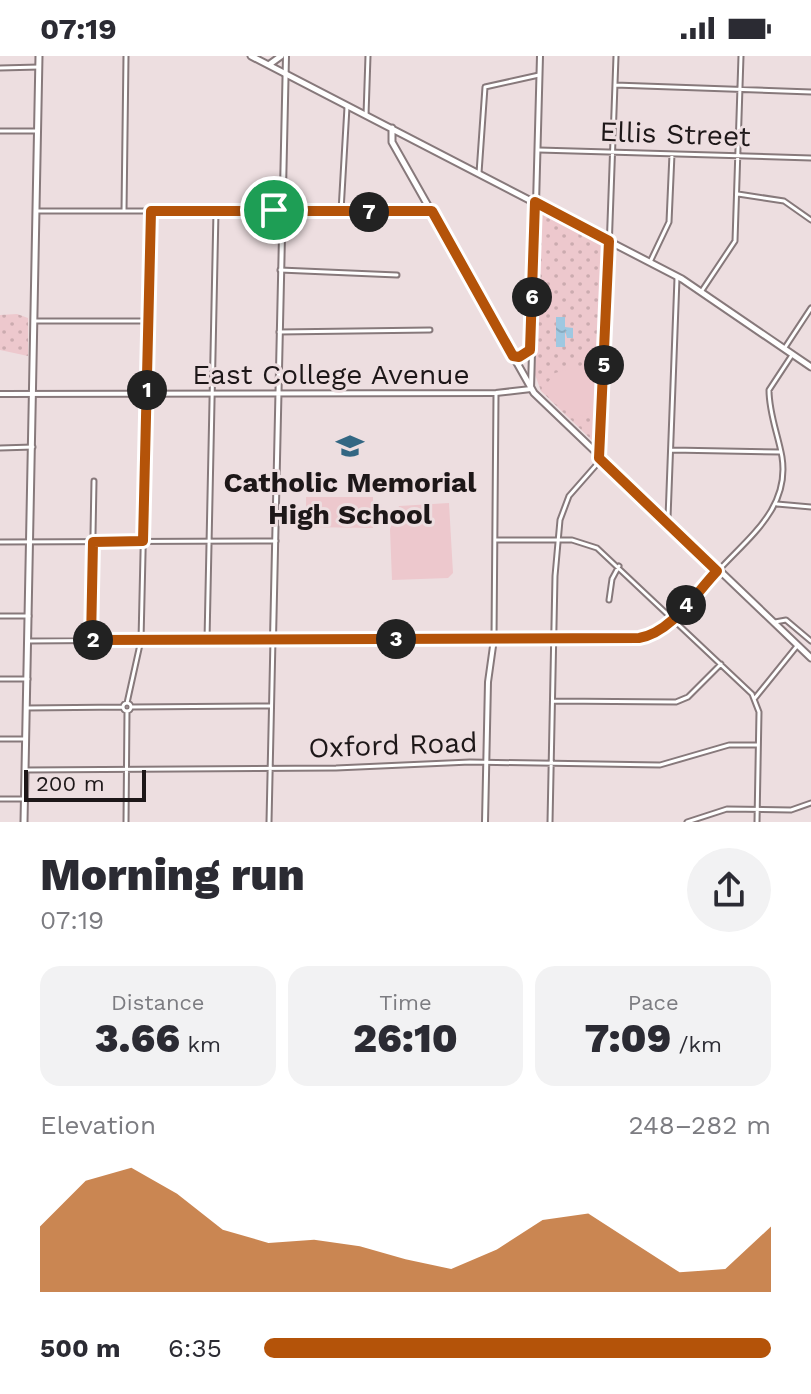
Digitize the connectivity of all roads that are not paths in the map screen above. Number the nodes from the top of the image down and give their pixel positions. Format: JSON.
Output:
{"nodes":[{"id":1,"x":39,"y":56,"type":"edge"},
{"id":2,"x":126,"y":56,"type":"edge"},
{"id":3,"x":251,"y":56,"type":"edge"},
{"id":4,"x":283,"y":56,"type":"edge"},
{"id":5,"x":368,"y":56,"type":"edge"},
{"id":6,"x":540,"y":56,"type":"edge"},
{"id":7,"x":616,"y":56,"type":"edge"},
{"id":8,"x":741,"y":56,"type":"edge"},
{"id":9,"x":265,"y":63,"type":"junction"},
{"id":10,"x":39,"y":67,"type":"junction"},
{"id":11,"x":0,"y":68,"type":"edge"},
{"id":12,"x":284,"y":70,"type":"junction"},
{"id":13,"x":539,"y":75,"type":"junction"},
{"id":14,"x":615,"y":85,"type":"junction"},
{"id":15,"x":740,"y":89,"type":"junction"},
{"id":16,"x":811,"y":92,"type":"edge"},
{"id":17,"x":348,"y":105,"type":"junction"},
{"id":18,"x":366,"y":115,"type":"junction"},
{"id":19,"x":392,"y":128,"type":"junction"},
{"id":20,"x":0,"y":131,"type":"edge"},
{"id":21,"x":38,"y":131,"type":"junction"},
{"id":22,"x":537,"y":150,"type":"junction"},
{"id":23,"x":614,"y":152,"type":"junction"},
{"id":24,"x":672,"y":154,"type":"junction"},
{"id":25,"x":738,"y":156,"type":"junction"},
{"id":26,"x":811,"y":158,"type":"edge"},
{"id":27,"x":479,"y":173,"type":"junction"},
{"id":28,"x":736,"y":194,"type":"junction"},
{"id":29,"x":535,"y":202,"type":"junction"},
{"id":30,"x":281,"y":210,"type":"junction"},
{"id":31,"x":37,"y":211,"type":"junction"},
{"id":32,"x":124,"y":211,"type":"junction"},
{"id":33,"x":151,"y":211,"type":"junction"},
{"id":34,"x":216,"y":211,"type":"junction"},
{"id":35,"x":341,"y":211,"type":"junction"},
{"id":36,"x":432,"y":211,"type":"junction"},
{"id":37,"x":810,"y":218,"type":"edge"},
{"id":38,"x":609,"y":241,"type":"junction"},
{"id":39,"x":650,"y":262,"type":"junction"},
{"id":40,"x":280,"y":270,"type":"junction"},
{"id":41,"x":397,"y":275,"type":"dead end"},
{"id":42,"x":677,"y":276,"type":"junction"},
{"id":43,"x":701,"y":292,"type":"junction"},
{"id":44,"x":811,"y":308,"type":"edge"},
{"id":45,"x":35,"y":321,"type":"junction"},
{"id":46,"x":148,"y":321,"type":"junction"},
{"id":47,"x":430,"y":330,"type":"dead end"},
{"id":48,"x":279,"y":332,"type":"junction"},
{"id":49,"x":784,"y":349,"type":"junction"},
{"id":50,"x":530,"y":350,"type":"junction"},
{"id":51,"x":792,"y":355,"type":"junction"},
{"id":52,"x":513,"y":356,"type":"junction"},
{"id":53,"x":811,"y":367,"type":"edge"},
{"id":54,"x":531,"y":389,"type":"junction"},
{"id":55,"x":496,"y":393,"type":"junction"},
{"id":56,"x":0,"y":394,"type":"edge"},
{"id":57,"x":34,"y":394,"type":"junction"},
{"id":58,"x":147,"y":394,"type":"junction"},
{"id":59,"x":212,"y":394,"type":"junction"},
{"id":60,"x":279,"y":394,"type":"junction"},
{"id":61,"x":33,"y":447,"type":"junction"},
{"id":62,"x":0,"y":448,"type":"edge"},
{"id":63,"x":672,"y":450,"type":"junction"},
{"id":64,"x":781,"y":452,"type":"junction"},
{"id":65,"x":599,"y":458,"type":"junction"},
{"id":66,"x":94,"y":481,"type":"dead end"},
{"id":67,"x":777,"y":504,"type":"junction"},
{"id":68,"x":811,"y":507,"type":"edge"},
{"id":69,"x":666,"y":521,"type":"junction"},
{"id":70,"x":495,"y":540,"type":"junction"},
{"id":71,"x":559,"y":540,"type":"junction"},
{"id":72,"x":143,"y":541,"type":"junction"},
{"id":73,"x":209,"y":541,"type":"junction"},
{"id":74,"x":276,"y":541,"type":"junction"},
{"id":75,"x":0,"y":542,"type":"edge"},
{"id":76,"x":30,"y":542,"type":"junction"},
{"id":77,"x":93,"y":542,"type":"junction"},
{"id":78,"x":619,"y":566,"type":"junction"},
{"id":79,"x":717,"y":571,"type":"junction"},
{"id":80,"x":609,"y":600,"type":"dead end"},
{"id":81,"x":0,"y":616,"type":"edge"},
{"id":82,"x":29,"y":616,"type":"junction"},
{"id":83,"x":673,"y":617,"type":"junction"},
{"id":84,"x":772,"y":624,"type":"junction"},
{"id":85,"x":554,"y":638,"type":"junction"},
{"id":86,"x":273,"y":639,"type":"junction"},
{"id":87,"x":494,"y":639,"type":"junction"},
{"id":88,"x":91,"y":640,"type":"junction"},
{"id":89,"x":141,"y":640,"type":"junction"},
{"id":90,"x":207,"y":640,"type":"junction"},
{"id":91,"x":28,"y":641,"type":"junction"},
{"id":92,"x":811,"y":641,"type":"edge"},
{"id":93,"x":797,"y":646,"type":"junction"},
{"id":94,"x":811,"y":658,"type":"edge"},
{"id":95,"x":721,"y":664,"type":"junction"},
{"id":96,"x":0,"y":679,"type":"edge"},
{"id":97,"x":28,"y":679,"type":"junction"},
{"id":98,"x":755,"y":698,"type":"junction"},
{"id":99,"x":553,"y":701,"type":"junction"},
{"id":100,"x":127,"y":703,"type":"junction"},
{"id":101,"x":271,"y":706,"type":"junction"},
{"id":102,"x":123,"y":707,"type":"junction"},
{"id":103,"x":27,"y":708,"type":"junction"},
{"id":104,"x":129,"y":709,"type":"junction"},
{"id":105,"x":0,"y":739,"type":"edge"},
{"id":106,"x":26,"y":739,"type":"junction"},
{"id":107,"x":758,"y":745,"type":"junction"},
{"id":108,"x":486,"y":762,"type":"junction"},
{"id":109,"x":551,"y":763,"type":"junction"},
{"id":110,"x":126,"y":769,"type":"junction"},
{"id":111,"x":270,"y":769,"type":"junction"},
{"id":112,"x":26,"y":770,"type":"junction"},
{"id":113,"x":0,"y":799,"type":"edge"},
{"id":114,"x":25,"y":799,"type":"junction"},
{"id":115,"x":811,"y":803,"type":"edge"},
{"id":116,"x":757,"y":809,"type":"junction"},
{"id":117,"x":24,"y":822,"type":"edge"},
{"id":118,"x":126,"y":822,"type":"edge"},
{"id":119,"x":269,"y":822,"type":"edge"},
{"id":120,"x":485,"y":822,"type":"edge"},
{"id":121,"x":550,"y":822,"type":"edge"},
{"id":122,"x":687,"y":822,"type":"edge"},
{"id":123,"x":757,"y":822,"type":"edge"}],
"edges":[{"from":1,"to":10,"type":"main road"},
{"from":2,"to":32,"type":"street"},
{"from":3,"to":9,"type":"main road"},
{"from":4,"to":9,"type":"main road"},
{"from":4,"to":12,"type":"street"},
{"from":5,"to":18,"type":"street"},
{"from":6,"to":13,"type":"street"},
{"from":7,"to":14,"type":"street"},
{"from":8,"to":15,"type":"street"},
{"from":9,"to":12,"type":"main road"},
{"from":10,"to":11,"type":"street"},
{"from":10,"to":21,"type":"main road"},
{"from":12,"to":17,"type":"main road"},
{"from":12,"to":30,"type":"street"},
{"from":13,"to":22,"type":"street"},
{"from":13,"to":27,"type":"street"},
{"from":14,"to":15,"type":"street"},
{"from":14,"to":23,"type":"street"},
{"from":15,"to":16,"type":"street"},
{"from":15,"to":25,"type":"street"},
{"from":17,"to":18,"type":"main road"},
{"from":17,"to":35,"type":"street"},
{"from":18,"to":19,"type":"main road"},
{"from":19,"to":27,"type":"main road"},
{"from":19,"to":36,"type":"main road"},
{"from":20,"to":21,"type":"street"},
{"from":21,"to":31,"type":"main road"},
{"from":22,"to":23,"type":"street","name":"Ellis Street"},
{"from":22,"to":29,"type":"street"},
{"from":23,"to":24,"type":"street","name":"Ellis Street"},
{"from":23,"to":38,"type":"street"},
{"from":24,"to":25,"type":"street","name":"Ellis Street"},
{"from":24,"to":39,"type":"street"},
{"from":25,"to":26,"type":"street","name":"Ellis Street"},
{"from":25,"to":28,"type":"street"},
{"from":27,"to":29,"type":"main road"},
{"from":28,"to":37,"type":"street"},
{"from":28,"to":43,"type":"street"},
{"from":29,"to":38,"type":"main road"},
{"from":29,"to":50,"type":"street"},
{"from":30,"to":34,"type":"street"},
{"from":30,"to":35,"type":"street"},
{"from":30,"to":40,"type":"street"},
{"from":31,"to":32,"type":"street"},
{"from":31,"to":45,"type":"main road"},
{"from":32,"to":33,"type":"street"},
{"from":33,"to":34,"type":"street"},
{"from":33,"to":46,"type":"street"},
{"from":34,"to":59,"type":"street"},
{"from":35,"to":36,"type":"street"},
{"from":36,"to":52,"type":"main road"},
{"from":38,"to":39,"type":"main road"},
{"from":38,"to":65,"type":"street"},
{"from":39,"to":42,"type":"main road"},
{"from":40,"to":41,"type":"street"},
{"from":40,"to":48,"type":"street"},
{"from":42,"to":43,"type":"main road"},
{"from":42,"to":63,"type":"street"},
{"from":43,"to":49,"type":"main road"},
{"from":44,"to":49,"type":"street"},
{"from":45,"to":46,"type":"street"},
{"from":45,"to":57,"type":"main road"},
{"from":46,"to":58,"type":"street"},
{"from":47,"to":48,"type":"street"},
{"from":48,"to":60,"type":"street"},
{"from":49,"to":51,"type":"main road"},
{"from":50,"to":52,"type":"main road"},
{"from":50,"to":54,"type":"street"},
{"from":51,"to":53,"type":"main road"},
{"from":51,"to":64,"type":"street"},
{"from":52,"to":54,"type":"main road"},
{"from":54,"to":55,"type":"street","name":"East College Avenue"},
{"from":54,"to":65,"type":"main road"},
{"from":55,"to":60,"type":"street","name":"East College Avenue"},
{"from":55,"to":70,"type":"street"},
{"from":56,"to":57,"type":"street","name":"East College Avenue"},
{"from":57,"to":58,"type":"street","name":"East College Avenue"},
{"from":57,"to":61,"type":"main road"},
{"from":58,"to":59,"type":"street","name":"East College Avenue"},
{"from":58,"to":72,"type":"street"},
{"from":59,"to":60,"type":"street","name":"East College Avenue"},
{"from":59,"to":73,"type":"street"},
{"from":60,"to":74,"type":"street"},
{"from":61,"to":62,"type":"street"},
{"from":61,"to":76,"type":"main road"},
{"from":63,"to":64,"type":"street"},
{"from":63,"to":69,"type":"street"},
{"from":64,"to":67,"type":"street"},
{"from":65,"to":69,"type":"main road"},
{"from":65,"to":71,"type":"street"},
{"from":66,"to":77,"type":"street"},
{"from":67,"to":68,"type":"street"},
{"from":67,"to":79,"type":"street"},
{"from":69,"to":79,"type":"main road"},
{"from":70,"to":71,"type":"street"},
{"from":70,"to":87,"type":"street"},
{"from":71,"to":78,"type":"street"},
{"from":71,"to":85,"type":"street"},
{"from":72,"to":73,"type":"street"},
{"from":72,"to":77,"type":"street"},
{"from":72,"to":89,"type":"street"},
{"from":73,"to":74,"type":"street"},
{"from":73,"to":90,"type":"street"},
{"from":74,"to":86,"type":"street"},
{"from":75,"to":76,"type":"street"},
{"from":76,"to":77,"type":"street"},
{"from":76,"to":82,"type":"main road"},
{"from":77,"to":88,"type":"street"},
{"from":78,"to":80,"type":"street"},
{"from":78,"to":83,"type":"street"},
{"from":79,"to":83,"type":"street"},
{"from":79,"to":84,"type":"main road"},
{"from":81,"to":82,"type":"street"},
{"from":82,"to":91,"type":"main road"},
{"from":83,"to":85,"type":"street"},
{"from":83,"to":95,"type":"street"},
{"from":84,"to":92,"type":"street"},
{"from":84,"to":93,"type":"main road"},
{"from":85,"to":87,"type":"street"},
{"from":85,"to":99,"type":"street"},
{"from":86,"to":87,"type":"street"},
{"from":86,"to":90,"type":"street"},
{"from":86,"to":101,"type":"street"},
{"from":87,"to":108,"type":"street"},
{"from":88,"to":89,"type":"street"},
{"from":88,"to":91,"type":"street"},
{"from":89,"to":90,"type":"street"},
{"from":89,"to":100,"type":"street"},
{"from":91,"to":97,"type":"main road"},
{"from":93,"to":94,"type":"main road"},
{"from":93,"to":98,"type":"street"},
{"from":95,"to":98,"type":"street"},
{"from":95,"to":99,"type":"street"},
{"from":96,"to":97,"type":"street"},
{"from":97,"to":103,"type":"main road"},
{"from":98,"to":107,"type":"street"},
{"from":99,"to":109,"type":"street"},
{"from":100,"to":102,"type":"street"},
{"from":100,"to":104,"type":"street"},
{"from":101,"to":104,"type":"street"},
{"from":101,"to":111,"type":"street"},
{"from":102,"to":103,"type":"street"},
{"from":102,"to":104,"type":"street"},
{"from":103,"to":106,"type":"main road"},
{"from":104,"to":110,"type":"street"},
{"from":105,"to":106,"type":"street"},
{"from":106,"to":112,"type":"main road"},
{"from":107,"to":109,"type":"street","name":"Oxford Road"},
{"from":107,"to":116,"type":"street"},
{"from":108,"to":109,"type":"street","name":"Oxford Road"},
{"from":108,"to":111,"type":"street","name":"Oxford Road"},
{"from":108,"to":120,"type":"street"},
{"from":109,"to":121,"type":"street"},
{"from":110,"to":111,"type":"street","name":"Oxford Road"},
{"from":110,"to":112,"type":"street","name":"Oxford Road"},
{"from":110,"to":118,"type":"street"},
{"from":111,"to":119,"type":"street"},
{"from":112,"to":114,"type":"main road"},
{"from":113,"to":114,"type":"street"},
{"from":114,"to":117,"type":"main road"},
{"from":115,"to":116,"type":"street"},
{"from":116,"to":122,"type":"street"},
{"from":116,"to":123,"type":"street"}]}
